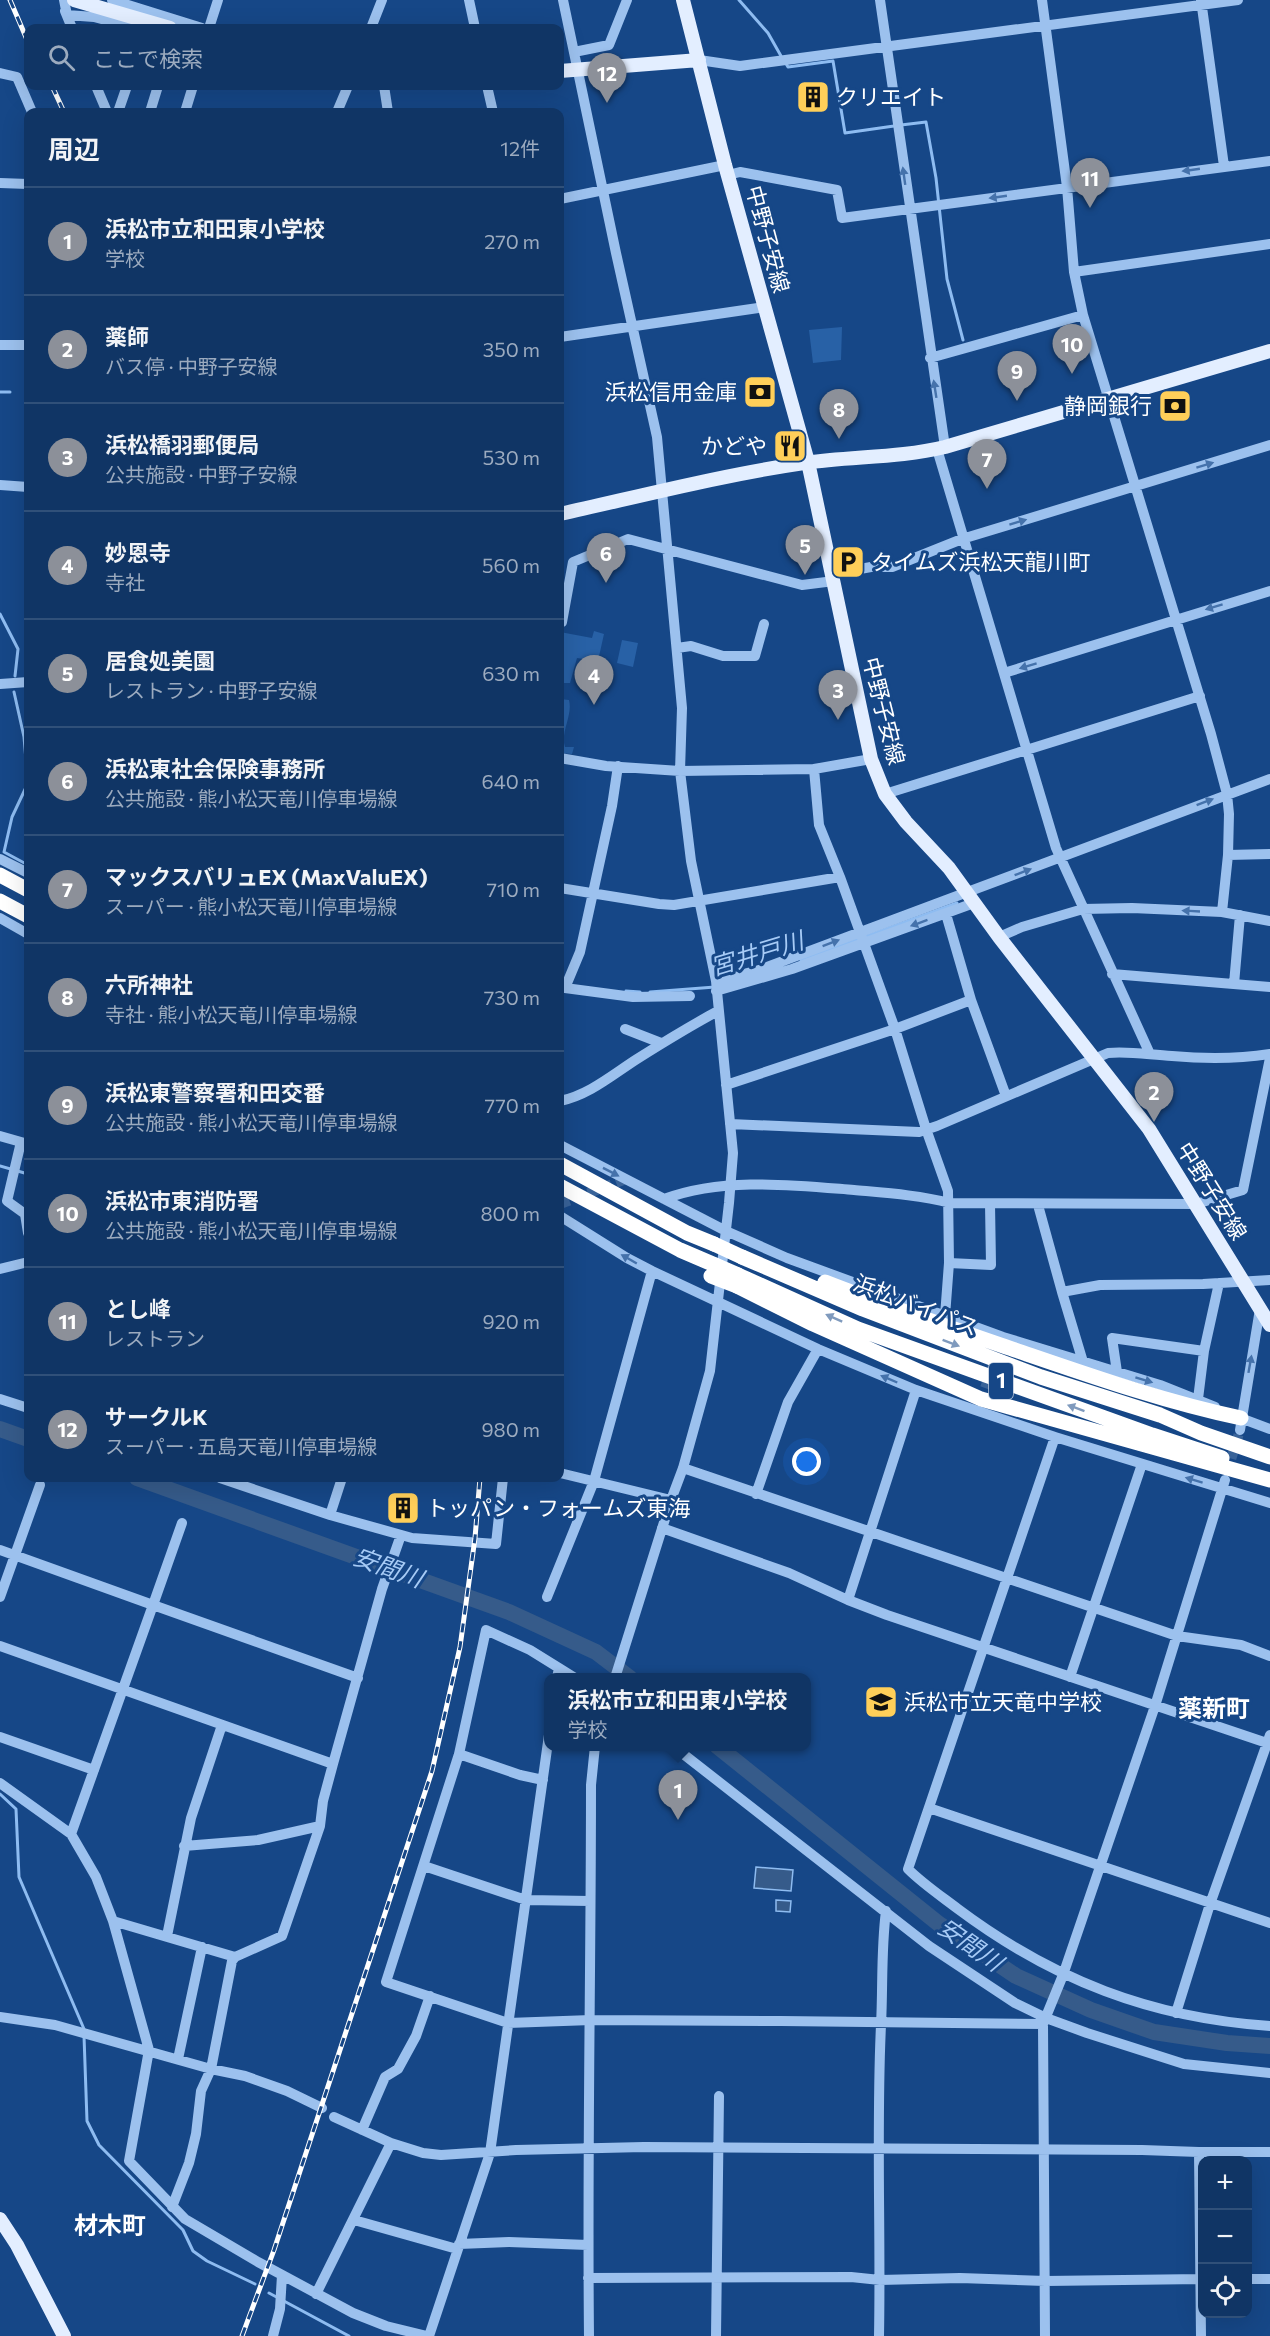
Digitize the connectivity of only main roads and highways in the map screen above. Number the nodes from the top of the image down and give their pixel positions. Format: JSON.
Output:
{"nodes":[{"id":1,"x":74,"y":0,"type":"edge"},
{"id":2,"x":683,"y":0,"type":"edge"},
{"id":3,"x":156,"y":24,"type":"edge"},
{"id":4,"x":699,"y":60,"type":"junction"},
{"id":5,"x":564,"y":71,"type":"edge"},
{"id":6,"x":1270,"y":351,"type":"edge"},
{"id":7,"x":808,"y":462,"type":"junction"},
{"id":8,"x":564,"y":509,"type":"edge"},
{"id":9,"x":0,"y":875,"type":"edge"},
{"id":10,"x":24,"y":888,"type":"edge"},
{"id":11,"x":0,"y":901,"type":"edge"},
{"id":12,"x":24,"y":914,"type":"edge"},
{"id":13,"x":564,"y":1166,"type":"edge"},
{"id":14,"x":564,"y":1188,"type":"edge"},
{"id":15,"x":742,"y":1253,"type":"junction"},
{"id":16,"x":737,"y":1281,"type":"junction"},
{"id":17,"x":1270,"y":1325,"type":"edge"},
{"id":18,"x":1160,"y":1415,"type":"junction"},
{"id":19,"x":1240,"y":1424,"type":"road end"},
{"id":20,"x":1270,"y":1448,"type":"edge"},
{"id":21,"x":1270,"y":1457,"type":"edge"},
{"id":22,"x":1270,"y":1474,"type":"edge"},
{"id":23,"x":1270,"y":1480,"type":"edge"},
{"id":24,"x":0,"y":2218,"type":"edge"},
{"id":25,"x":64,"y":2336,"type":"edge"}],
"edges":[{"from":1,"to":3,"type":"main road"},
{"from":2,"to":4,"type":"main road","name":"中野子安線"},
{"from":4,"to":5,"type":"main road"},
{"from":4,"to":7,"type":"main road","name":"中野子安線"},
{"from":6,"to":7,"type":"main road"},
{"from":7,"to":8,"type":"main road"},
{"from":7,"to":17,"type":"main road","name":"中野子安線"},
{"from":9,"to":10,"type":"highway"},
{"from":11,"to":12,"type":"highway"},
{"from":13,"to":15,"type":"highway"},
{"from":14,"to":16,"type":"highway","bridge":true},
{"from":15,"to":18,"type":"highway","name":"浜松バイパス","number":"1","one_way":true},
{"from":15,"to":19,"type":"highway"},
{"from":22,"to":16,"type":"highway","name":"浜松バイパス","number":"1","one_way":true},
{"from":16,"to":23,"type":"highway","number":"1"},
{"from":18,"to":20,"type":"highway","number":"1"},
{"from":18,"to":21,"type":"highway","name":"浜松バイパス","number":"1"},
{"from":24,"to":25,"type":"main road"}]}
